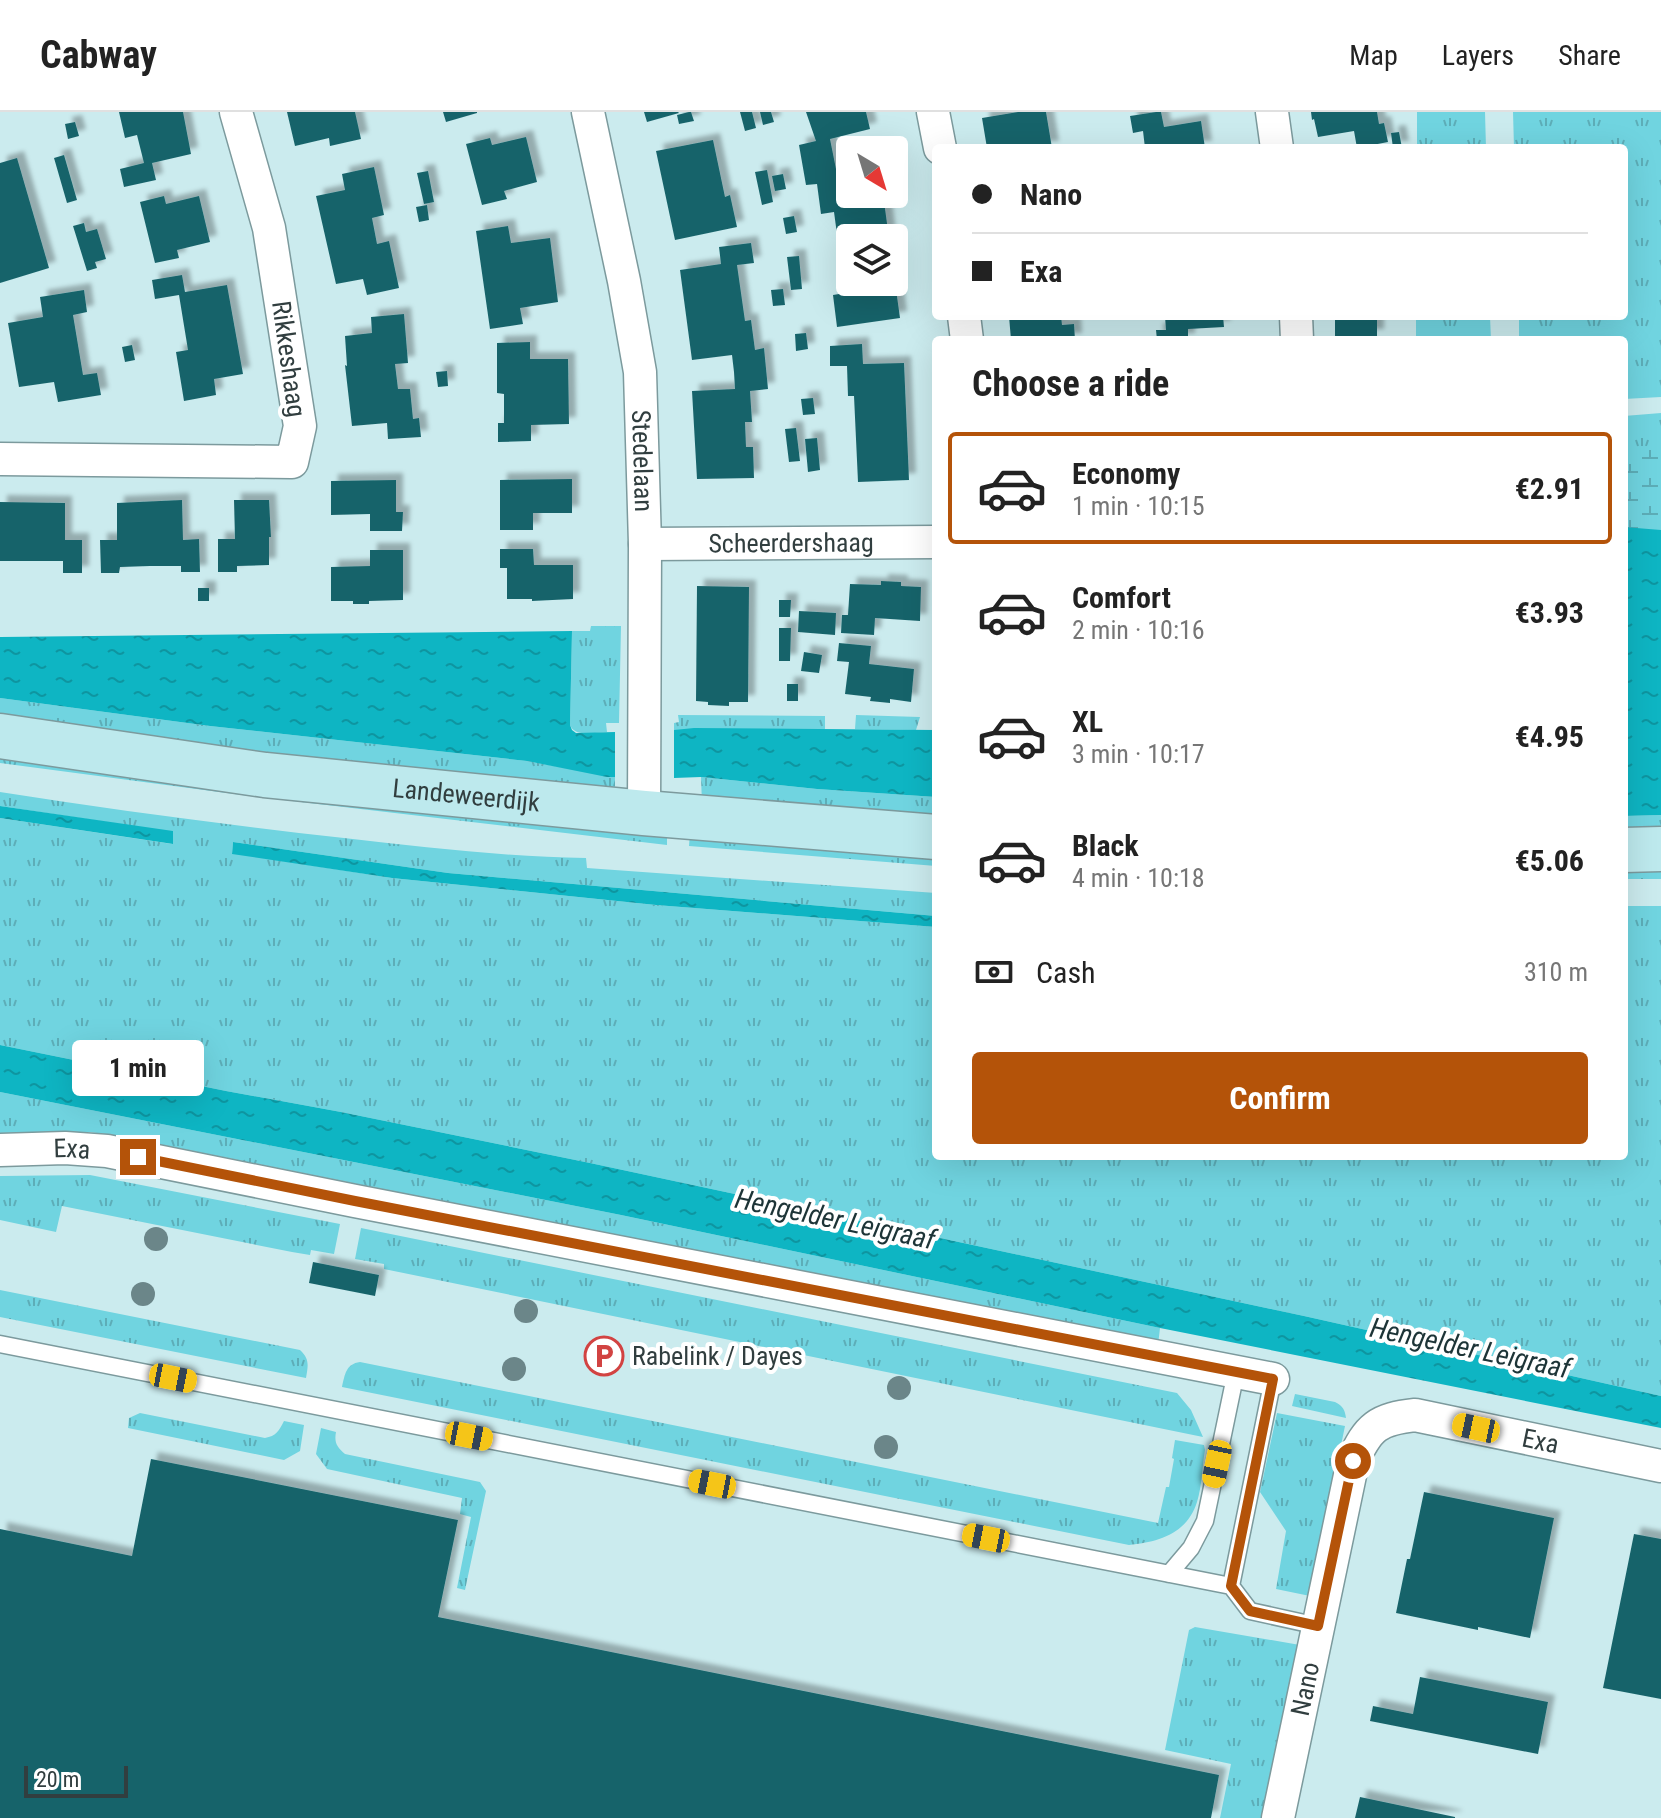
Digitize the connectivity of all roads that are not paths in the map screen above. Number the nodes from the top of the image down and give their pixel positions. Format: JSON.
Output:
{"nodes":[{"id":1,"x":236,"y":112,"type":"edge"},
{"id":2,"x":588,"y":112,"type":"edge"},
{"id":3,"x":933,"y":112,"type":"edge"},
{"id":4,"x":1272,"y":112,"type":"edge"},
{"id":5,"x":939,"y":144,"type":"edge"},
{"id":6,"x":1276,"y":144,"type":"edge"},
{"id":7,"x":0,"y":459,"type":"edge"},
{"id":8,"x":932,"y":542,"type":"edge"},
{"id":9,"x":645,"y":544,"type":"junction"},
{"id":10,"x":0,"y":736,"type":"edge"},
{"id":11,"x":644,"y":800,"type":"junction"},
{"id":12,"x":932,"y":836,"type":"edge"},
{"id":13,"x":1661,"y":849,"type":"edge"},
{"id":14,"x":1628,"y":850,"type":"edge"},
{"id":15,"x":0,"y":1150,"type":"edge"},
{"id":16,"x":0,"y":1344,"type":"edge"},
{"id":17,"x":1236,"y":1372,"type":"junction"},
{"id":18,"x":1273,"y":1379,"type":"joint"},
{"id":19,"x":1375,"y":1426,"type":"joint"},
{"id":20,"x":1661,"y":1466,"type":"edge"},
{"id":21,"x":1169,"y":1574,"type":"junction"},
{"id":22,"x":1231,"y":1586,"type":"junction"},
{"id":23,"x":1318,"y":1626,"type":"junction"},
{"id":24,"x":1278,"y":1818,"type":"edge"}],
"edges":[{"from":1,"to":7,"type":"street","name":"Rikkeshaag"},
{"from":2,"to":9,"type":"street","name":"Stedelaan"},
{"from":3,"to":5,"type":"street"},
{"from":4,"to":6,"type":"street"},
{"from":8,"to":9,"type":"street","name":"Scheerdershaag"},
{"from":9,"to":11,"type":"street","name":"Stedelaan"},
{"from":10,"to":11,"type":"street","name":"Landeweerdijk"},
{"from":11,"to":12,"type":"street","name":"Landeweerdijk"},
{"from":13,"to":14,"type":"street"},
{"from":15,"to":17,"type":"street","name":"Exa"},
{"from":16,"to":21,"type":"lane"},
{"from":17,"to":18,"type":"street","name":"Exa"},
{"from":17,"to":21,"type":"lane"},
{"from":18,"to":22,"type":"lane"},
{"from":19,"to":20,"type":"street","name":"Exa"},
{"from":19,"to":23,"type":"street","name":"Nano"},
{"from":21,"to":22,"type":"lane"},
{"from":22,"to":23,"type":"lane"},
{"from":23,"to":24,"type":"street","name":"Nano"}]}
